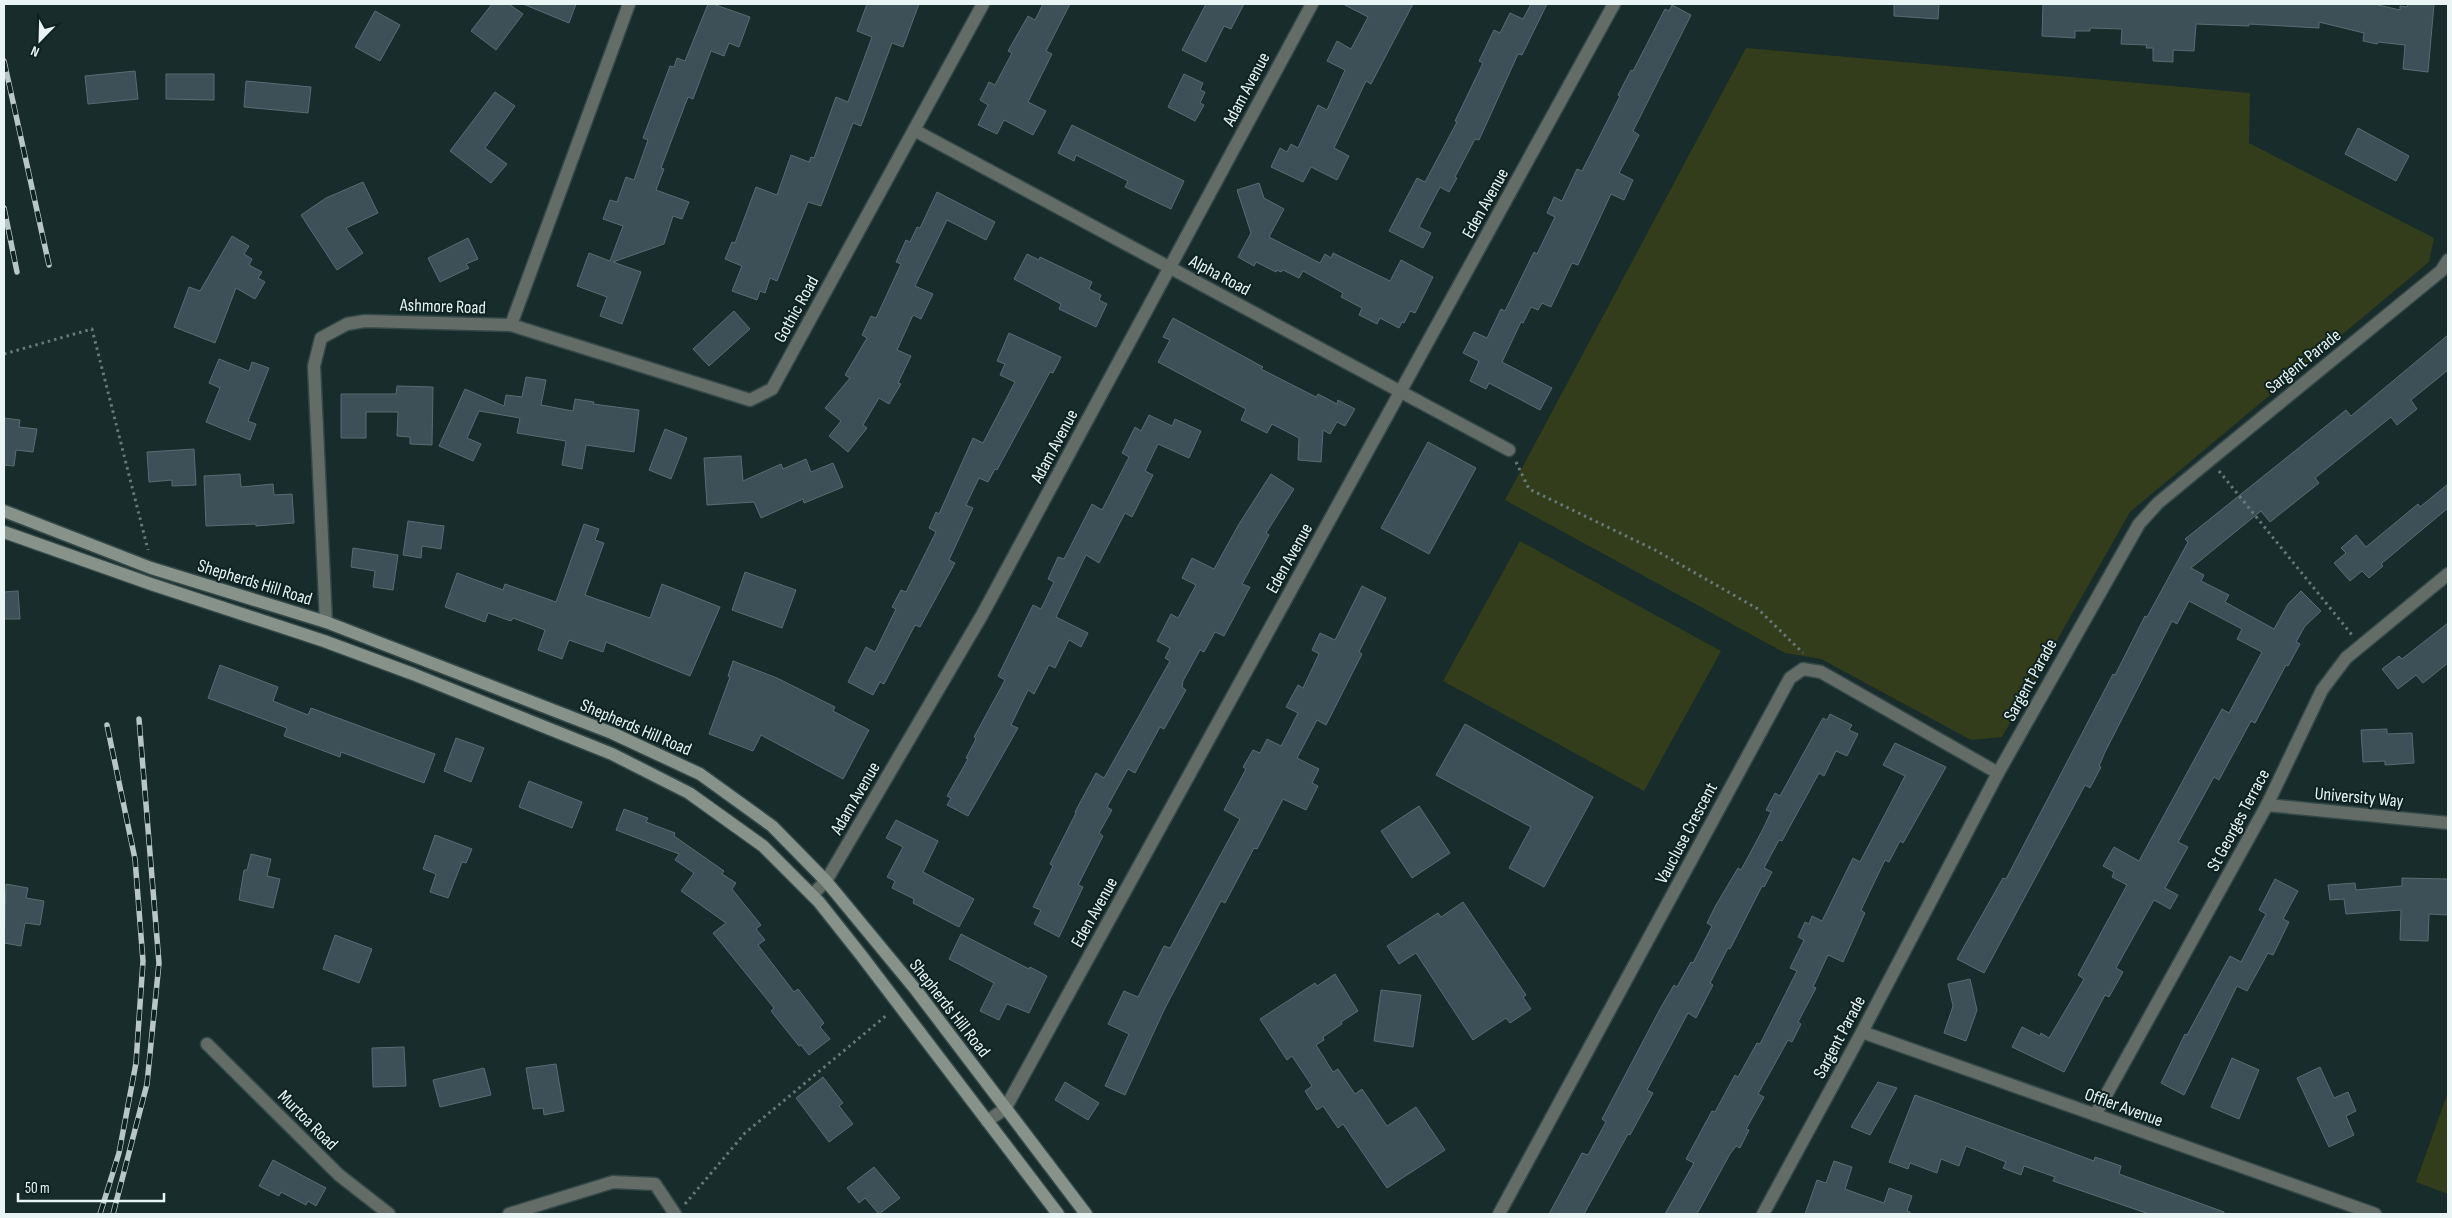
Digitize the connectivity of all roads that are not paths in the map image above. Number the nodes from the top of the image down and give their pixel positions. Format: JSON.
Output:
{"nodes":[{"id":1,"x":629,"y":4,"type":"edge"},
{"id":2,"x":983,"y":4,"type":"edge"},
{"id":3,"x":1312,"y":4,"type":"edge"},
{"id":4,"x":1614,"y":4,"type":"edge"},
{"id":5,"x":914,"y":130,"type":"junction"},
{"id":6,"x":2448,"y":260,"type":"edge"},
{"id":7,"x":1169,"y":268,"type":"junction"},
{"id":8,"x":511,"y":325,"type":"junction"},
{"id":9,"x":1401,"y":392,"type":"junction"},
{"id":10,"x":1509,"y":450,"type":"road end"},
{"id":11,"x":4,"y":511,"type":"edge"},
{"id":12,"x":4,"y":532,"type":"edge"},
{"id":13,"x":2448,"y":574,"type":"edge"},
{"id":14,"x":326,"y":622,"type":"junction"},
{"id":15,"x":1998,"y":773,"type":"junction"},
{"id":16,"x":2267,"y":805,"type":"junction"},
{"id":17,"x":2448,"y":822,"type":"edge"},
{"id":18,"x":826,"y":881,"type":"junction"},
{"id":19,"x":812,"y":895,"type":"junction"},
{"id":20,"x":1862,"y":1032,"type":"junction"},
{"id":21,"x":207,"y":1044,"type":"dead end"},
{"id":22,"x":1005,"y":1109,"type":"junction"},
{"id":23,"x":2095,"y":1115,"type":"junction"},
{"id":24,"x":987,"y":1122,"type":"junction"},
{"id":25,"x":679,"y":1211,"type":"edge"},
{"id":26,"x":389,"y":1214,"type":"edge"},
{"id":27,"x":509,"y":1214,"type":"edge"},
{"id":28,"x":1058,"y":1214,"type":"edge"},
{"id":29,"x":1086,"y":1214,"type":"edge"},
{"id":30,"x":1499,"y":1214,"type":"edge"},
{"id":31,"x":1763,"y":1214,"type":"edge"},
{"id":32,"x":2375,"y":1214,"type":"edge"}],
"edges":[{"from":1,"to":8,"type":"street"},
{"from":2,"to":5,"type":"street","name":"Gothic Road"},
{"from":3,"to":7,"type":"street","name":"Adam Avenue"},
{"from":4,"to":9,"type":"street","name":"Eden Avenue"},
{"from":5,"to":7,"type":"street","name":"Alpha Road"},
{"from":5,"to":8,"type":"street","name":"Gothic Road"},
{"from":6,"to":15,"type":"street","name":"Sargent Parade"},
{"from":7,"to":9,"type":"street","name":"Alpha Road"},
{"from":7,"to":18,"type":"street","name":"Adam Avenue"},
{"from":8,"to":14,"type":"street","name":"Ashmore Road"},
{"from":9,"to":10,"type":"street","name":"Alpha Road"},
{"from":9,"to":22,"type":"street","name":"Eden Avenue"},
{"from":11,"to":14,"type":"main road","name":"Shepherds Hill Road"},
{"from":12,"to":19,"type":"main road","name":"Shepherds Hill Road"},
{"from":13,"to":16,"type":"street","name":"St Georges Terrace"},
{"from":14,"to":18,"type":"main road","name":"Shepherds Hill Road"},
{"from":15,"to":20,"type":"street","name":"Sargent Parade"},
{"from":15,"to":30,"type":"street","name":"Vaucluse Crescent"},
{"from":16,"to":17,"type":"street","name":"University Way"},
{"from":16,"to":23,"type":"street","name":"St Georges Terrace"},
{"from":18,"to":19,"type":"street","name":"Adam Avenue"},
{"from":18,"to":22,"type":"main road","name":"Shepherds Hill Road"},
{"from":19,"to":24,"type":"main road","name":"Shepherds Hill Road"},
{"from":20,"to":23,"type":"street","name":"Offler Avenue"},
{"from":20,"to":31,"type":"street","name":"Sargent Parade"},
{"from":21,"to":26,"type":"street","name":"Murtoa Road"},
{"from":22,"to":24,"type":"street","name":"Eden Avenue"},
{"from":22,"to":29,"type":"main road","name":"Shepherds Hill Road"},
{"from":23,"to":32,"type":"street","name":"Offler Avenue"},
{"from":24,"to":28,"type":"main road","name":"Shepherds Hill Road"},
{"from":25,"to":27,"type":"street"}]}
